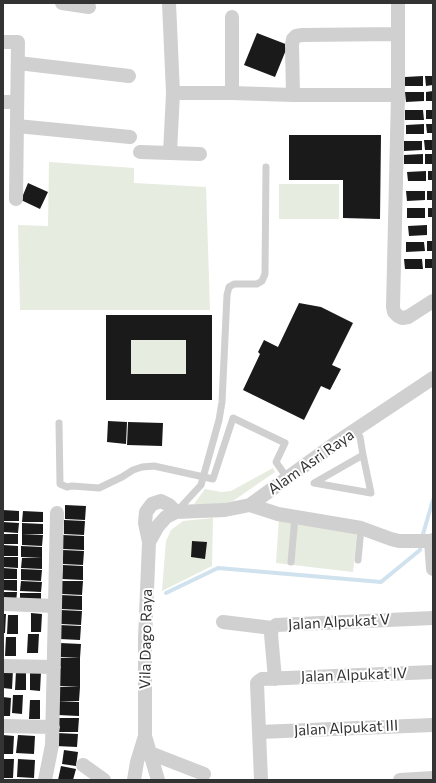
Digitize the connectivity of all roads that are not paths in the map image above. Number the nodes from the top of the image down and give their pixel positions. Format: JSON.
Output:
{"nodes":[{"id":1,"x":62,"y":3,"type":"edge"},
{"id":2,"x":169,"y":3,"type":"edge"},
{"id":3,"x":398,"y":3,"type":"edge"},
{"id":4,"x":90,"y":7,"type":"dead end"},
{"id":5,"x":232,"y":17,"type":"dead end"},
{"id":6,"x":398,"y":34,"type":"junction"},
{"id":7,"x":3,"y":42,"type":"edge"},
{"id":8,"x":18,"y":63,"type":"junction"},
{"id":9,"x":130,"y":76,"type":"dead end"},
{"id":10,"x":173,"y":93,"type":"junction"},
{"id":11,"x":232,"y":93,"type":"junction"},
{"id":12,"x":293,"y":95,"type":"junction"},
{"id":13,"x":398,"y":95,"type":"junction"},
{"id":14,"x":3,"y":102,"type":"edge"},
{"id":15,"x":17,"y":102,"type":"junction"},
{"id":16,"x":17,"y":126,"type":"junction"},
{"id":17,"x":130,"y":137,"type":"dead end"},
{"id":18,"x":140,"y":152,"type":"dead end"},
{"id":19,"x":170,"y":153,"type":"junction"},
{"id":20,"x":200,"y":154,"type":"dead end"},
{"id":21,"x":266,"y":167,"type":"dead end"},
{"id":22,"x":16,"y":199,"type":"dead end"},
{"id":23,"x":433,"y":301,"type":"edge"},
{"id":24,"x":433,"y":378,"type":"edge"},
{"id":25,"x":59,"y":423,"type":"dead end"},
{"id":26,"x":356,"y":430,"type":"junction"},
{"id":27,"x":364,"y":455,"type":"junction"},
{"id":28,"x":204,"y":476,"type":"junction"},
{"id":29,"x":287,"y":478,"type":"junction"},
{"id":30,"x":250,"y":505,"type":"junction"},
{"id":31,"x":176,"y":512,"type":"junction"},
{"id":32,"x":57,"y":513,"type":"dead end"},
{"id":33,"x":295,"y":517,"type":"junction"},
{"id":34,"x":361,"y":528,"type":"junction"},
{"id":35,"x":432,"y":541,"type":"edge"},
{"id":36,"x":358,"y":560,"type":"dead end"},
{"id":37,"x":291,"y":562,"type":"dead end"},
{"id":38,"x":433,"y":569,"type":"edge"},
{"id":39,"x":3,"y":604,"type":"edge"},
{"id":40,"x":55,"y":606,"type":"junction"},
{"id":41,"x":433,"y":618,"type":"edge"},
{"id":42,"x":223,"y":622,"type":"dead end"},
{"id":43,"x":272,"y":628,"type":"junction"},
{"id":44,"x":3,"y":666,"type":"edge"},
{"id":45,"x":54,"y":667,"type":"junction"},
{"id":46,"x":433,"y":672,"type":"edge"},
{"id":47,"x":275,"y":679,"type":"junction"},
{"id":48,"x":433,"y":725,"type":"edge"},
{"id":49,"x":3,"y":726,"type":"edge"},
{"id":50,"x":52,"y":727,"type":"junction"},
{"id":51,"x":259,"y":732,"type":"junction"},
{"id":52,"x":145,"y":736,"type":"junction"},
{"id":53,"x":150,"y":753,"type":"junction"},
{"id":54,"x":83,"y":765,"type":"dead end"},
{"id":55,"x":204,"y":774,"type":"dead end"},
{"id":56,"x":433,"y":778,"type":"edge"},
{"id":57,"x":45,"y":780,"type":"edge"},
{"id":58,"x":104,"y":780,"type":"edge"},
{"id":59,"x":134,"y":780,"type":"edge"},
{"id":60,"x":158,"y":780,"type":"edge"},
{"id":61,"x":261,"y":780,"type":"edge"},
{"id":62,"x":400,"y":780,"type":"edge"}],
"edges":[{"from":1,"to":4,"type":"street"},
{"from":2,"to":10,"type":"street"},
{"from":3,"to":6,"type":"street"},
{"from":5,"to":11,"type":"street"},
{"from":6,"to":12,"type":"street"},
{"from":6,"to":13,"type":"street"},
{"from":7,"to":8,"type":"street"},
{"from":8,"to":9,"type":"street"},
{"from":8,"to":15,"type":"street"},
{"from":10,"to":11,"type":"street"},
{"from":10,"to":19,"type":"street"},
{"from":11,"to":12,"type":"street"},
{"from":12,"to":13,"type":"street"},
{"from":13,"to":23,"type":"street"},
{"from":14,"to":15,"type":"street"},
{"from":15,"to":16,"type":"street"},
{"from":16,"to":17,"type":"street"},
{"from":16,"to":22,"type":"street"},
{"from":18,"to":19,"type":"street"},
{"from":19,"to":20,"type":"street"},
{"from":21,"to":28,"type":"lane"},
{"from":24,"to":26,"type":"street","name":"Alam Asri Raya"},
{"from":25,"to":28,"type":"lane"},
{"from":26,"to":27,"type":"lane"},
{"from":26,"to":29,"type":"street","name":"Alam Asri Raya"},
{"from":27,"to":27,"type":"lane"},
{"from":28,"to":29,"type":"lane"},
{"from":28,"to":31,"type":"lane"},
{"from":29,"to":30,"type":"street","name":"Alam Asri Raya"},
{"from":30,"to":31,"type":"street","name":"Alam Asri Raya"},
{"from":30,"to":33,"type":"street"},
{"from":31,"to":52,"type":"street","name":"Vila Dago Raya"},
{"from":32,"to":40,"type":"street"},
{"from":33,"to":34,"type":"street"},
{"from":33,"to":37,"type":"lane"},
{"from":34,"to":35,"type":"street"},
{"from":34,"to":36,"type":"lane"},
{"from":35,"to":38,"type":"street"},
{"from":39,"to":40,"type":"street"},
{"from":40,"to":45,"type":"street"},
{"from":41,"to":43,"type":"street","name":"Jalan Alpukat V"},
{"from":42,"to":43,"type":"street"},
{"from":43,"to":47,"type":"street","name":"Jalan Alpukat V"},
{"from":44,"to":45,"type":"street"},
{"from":45,"to":50,"type":"street"},
{"from":46,"to":47,"type":"street","name":"Jalan Alpukat IV"},
{"from":47,"to":51,"type":"street","name":"Jalan Alpukat IV"},
{"from":48,"to":51,"type":"street","name":"Jalan Alpukat III"},
{"from":49,"to":50,"type":"street"},
{"from":50,"to":57,"type":"street"},
{"from":51,"to":61,"type":"street"},
{"from":52,"to":53,"type":"street","name":"Vila Dago Raya"},
{"from":52,"to":59,"type":"street","name":"Vila Dago Raya"},
{"from":53,"to":55,"type":"street"},
{"from":53,"to":60,"type":"street","name":"Vila Dago Raya"},
{"from":54,"to":58,"type":"street"},
{"from":56,"to":62,"type":"street"}]}
